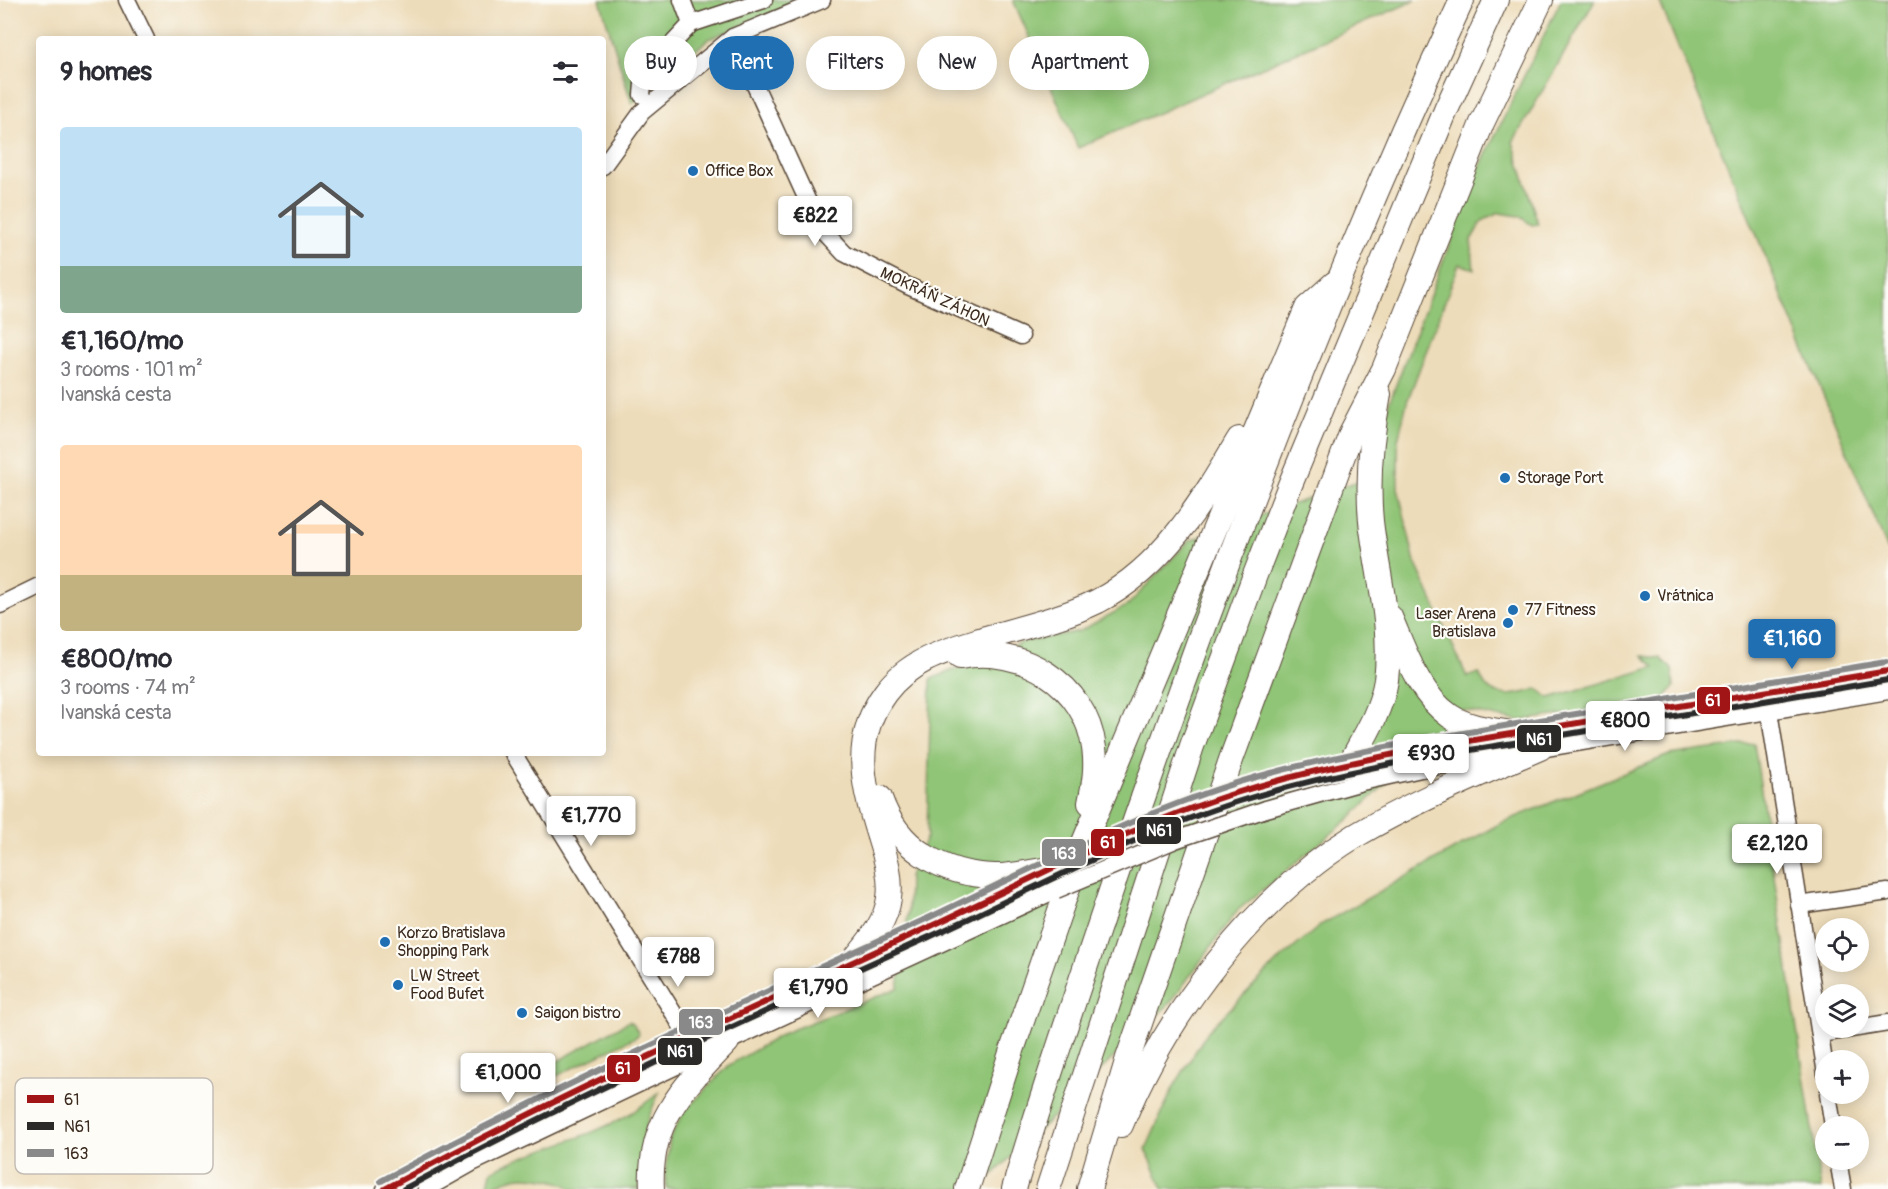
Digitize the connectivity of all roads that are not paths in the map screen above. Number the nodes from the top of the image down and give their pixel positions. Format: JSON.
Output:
{"nodes":[{"id":1,"x":127,"y":0,"type":"edge"},
{"id":2,"x":681,"y":0,"type":"edge"},
{"id":3,"x":764,"y":0,"type":"edge"},
{"id":4,"x":822,"y":0,"type":"edge"},
{"id":5,"x":1462,"y":0,"type":"edge"},
{"id":6,"x":1496,"y":0,"type":"edge"},
{"id":7,"x":1541,"y":0,"type":"edge"},
{"id":8,"x":691,"y":24,"type":"junction"},
{"id":9,"x":145,"y":36,"type":"edge"},
{"id":10,"x":735,"y":36,"type":"edge"},
{"id":11,"x":709,"y":57,"type":"edge"},
{"id":12,"x":757,"y":90,"type":"edge"},
{"id":13,"x":642,"y":95,"type":"dead end"},
{"id":14,"x":606,"y":162,"type":"edge"},
{"id":15,"x":1339,"y":279,"type":"junction"},
{"id":16,"x":1021,"y":336,"type":"dead end"},
{"id":17,"x":1384,"y":369,"type":"junction"},
{"id":18,"x":1276,"y":378,"type":"junction"},
{"id":19,"x":36,"y":587,"type":"edge"},
{"id":20,"x":0,"y":605,"type":"edge"},
{"id":21,"x":1386,"y":606,"type":"junction"},
{"id":22,"x":932,"y":661,"type":"junction"},
{"id":23,"x":1888,"y":672,"type":"edge"},
{"id":24,"x":1888,"y":691,"type":"edge"},
{"id":25,"x":1768,"y":711,"type":"junction"},
{"id":26,"x":1513,"y":733,"type":"junction"},
{"id":27,"x":1540,"y":748,"type":"junction"},
{"id":28,"x":515,"y":756,"type":"edge"},
{"id":29,"x":1350,"y":763,"type":"junction"},
{"id":30,"x":1316,"y":794,"type":"junction"},
{"id":31,"x":1082,"y":847,"type":"junction"},
{"id":32,"x":1055,"y":868,"type":"junction"},
{"id":33,"x":1888,"y":892,"type":"edge"},
{"id":34,"x":1799,"y":905,"type":"junction"},
{"id":35,"x":854,"y":960,"type":"junction"},
{"id":36,"x":1815,"y":1003,"type":"edge"},
{"id":37,"x":1888,"y":1023,"type":"edge"},
{"id":38,"x":1869,"y":1026,"type":"edge"},
{"id":39,"x":687,"y":1036,"type":"junction"},
{"id":40,"x":727,"y":1042,"type":"junction"},
{"id":41,"x":699,"y":1056,"type":"junction"},
{"id":42,"x":1840,"y":1170,"type":"edge"},
{"id":43,"x":385,"y":1189,"type":"edge"},
{"id":44,"x":426,"y":1189,"type":"edge"},
{"id":45,"x":652,"y":1189,"type":"edge"},
{"id":46,"x":967,"y":1189,"type":"edge"},
{"id":47,"x":1014,"y":1189,"type":"edge"},
{"id":48,"x":1048,"y":1189,"type":"edge"},
{"id":49,"x":1089,"y":1189,"type":"edge"},
{"id":50,"x":1843,"y":1189,"type":"edge"}],
"edges":[{"from":1,"to":9,"type":"street"},
{"from":2,"to":8,"type":"street"},
{"from":3,"to":8,"type":"street"},
{"from":4,"to":10,"type":"street"},
{"from":5,"to":15,"type":"highway"},
{"from":6,"to":48,"type":"highway"},
{"from":7,"to":17,"type":"highway"},
{"from":8,"to":13,"type":"street"},
{"from":11,"to":14,"type":"street"},
{"from":12,"to":16,"type":"street","name":"MOKRÁŇ ZÁHON"},
{"from":15,"to":18,"type":"highway"},
{"from":15,"to":47,"type":"highway"},
{"from":17,"to":21,"type":"highway"},
{"from":17,"to":49,"type":"highway"},
{"from":18,"to":22,"type":"highway"},
{"from":18,"to":31,"type":"highway"},
{"from":19,"to":20,"type":"street"},
{"from":21,"to":26,"type":"highway"},
{"from":21,"to":29,"type":"highway"},
{"from":22,"to":31,"type":"highway"},
{"from":22,"to":32,"type":"highway"},
{"from":22,"to":35,"type":"highway"},
{"from":23,"to":26,"type":"street"},
{"from":24,"to":25,"type":"street"},
{"from":25,"to":27,"type":"street"},
{"from":25,"to":34,"type":"street"},
{"from":26,"to":29,"type":"street"},
{"from":27,"to":30,"type":"street"},
{"from":27,"to":49,"type":"highway"},
{"from":28,"to":39,"type":"street"},
{"from":29,"to":30,"type":"street"},
{"from":29,"to":32,"type":"street","bridge":true},
{"from":30,"to":40,"type":"street","bridge":true},
{"from":31,"to":46,"type":"highway"},
{"from":32,"to":35,"type":"street"},
{"from":33,"to":34,"type":"street"},
{"from":34,"to":36,"type":"street"},
{"from":35,"to":39,"type":"street"},
{"from":37,"to":38,"type":"street"},
{"from":39,"to":41,"type":"street"},
{"from":39,"to":43,"type":"street"},
{"from":40,"to":41,"type":"street"},
{"from":40,"to":45,"type":"highway"},
{"from":41,"to":44,"type":"street"},
{"from":42,"to":50,"type":"street"}]}
